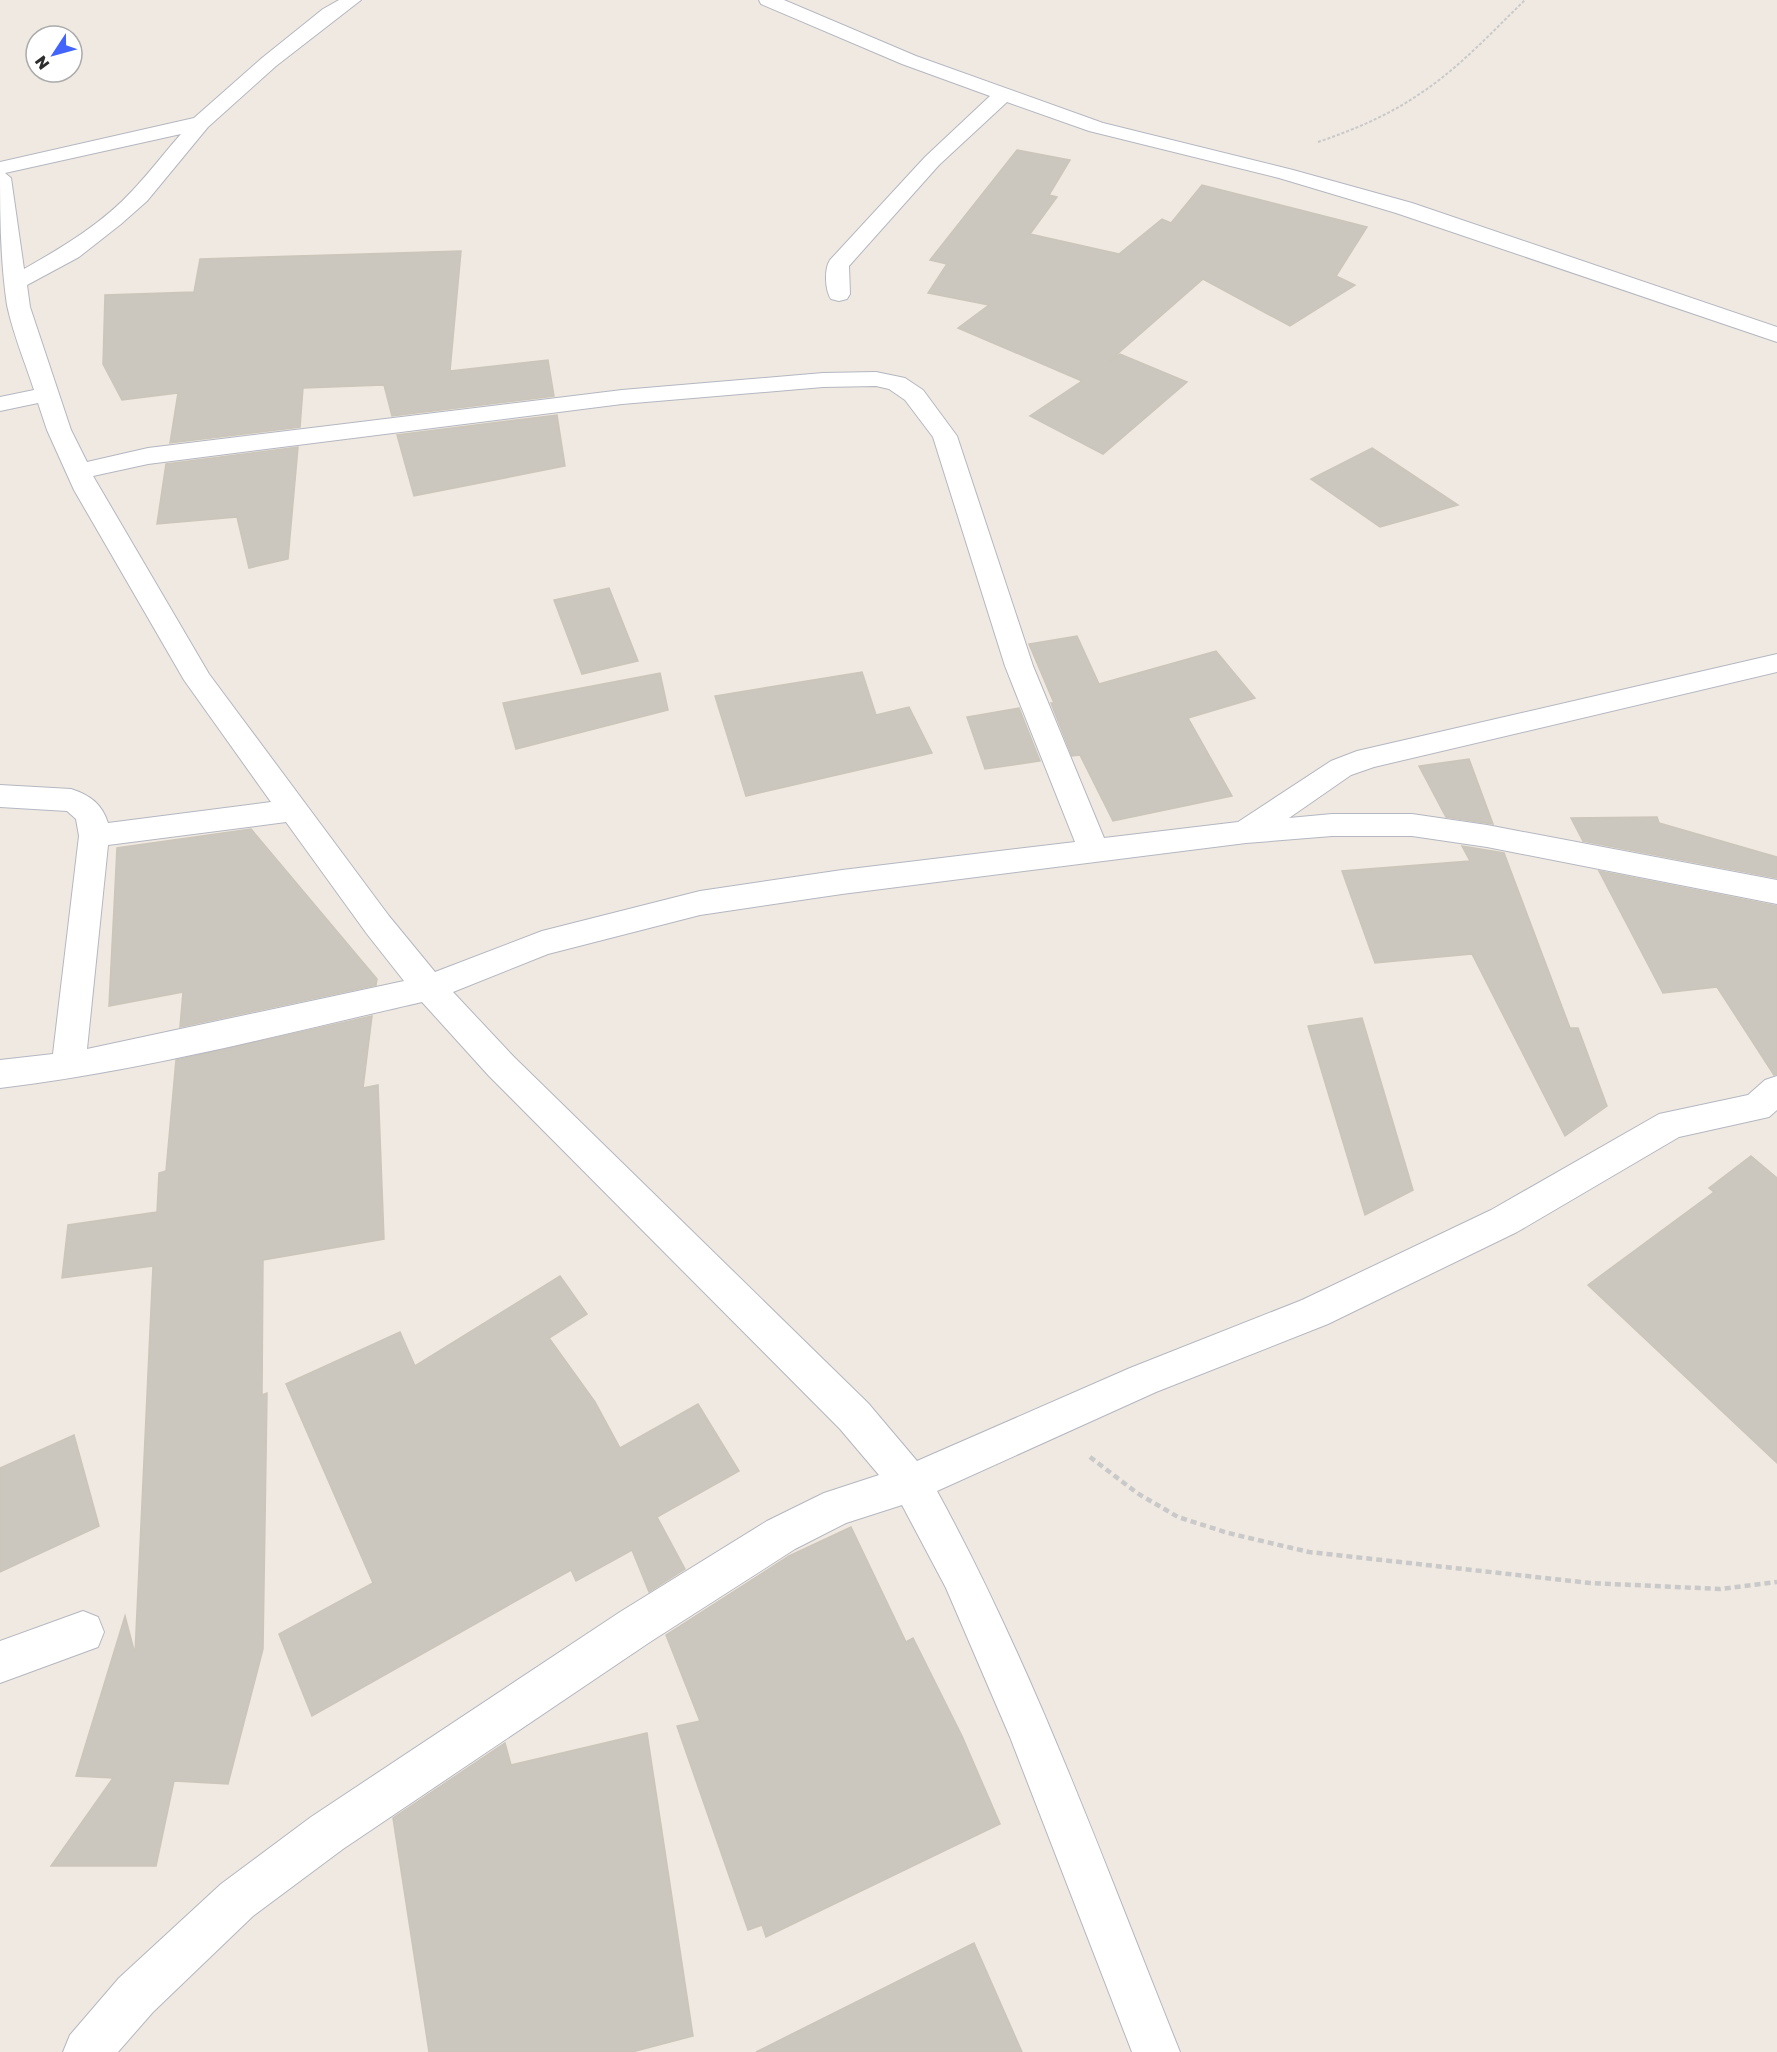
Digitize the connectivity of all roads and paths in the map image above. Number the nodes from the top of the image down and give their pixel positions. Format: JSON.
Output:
{"nodes":[{"id":1,"x":352,"y":0,"type":"edge"},
{"id":2,"x":768,"y":0,"type":"edge"},
{"id":3,"x":1525,"y":0,"type":"edge"},
{"id":4,"x":1005,"y":93,"type":"junction"},
{"id":5,"x":201,"y":123,"type":"junction"},
{"id":6,"x":1248,"y":165,"type":"junction"},
{"id":7,"x":0,"y":168,"type":"edge"},
{"id":8,"x":0,"y":178,"type":"edge"},
{"id":9,"x":15,"y":283,"type":"junction"},
{"id":10,"x":839,"y":294,"type":"dead end"},
{"id":11,"x":1777,"y":334,"type":"edge"},
{"id":12,"x":48,"y":394,"type":"junction"},
{"id":13,"x":0,"y":404,"type":"edge"},
{"id":14,"x":78,"y":472,"type":"junction"},
{"id":15,"x":1777,"y":663,"type":"edge"},
{"id":16,"x":0,"y":796,"type":"edge"},
{"id":17,"x":293,"y":810,"type":"junction"},
{"id":18,"x":1245,"y":832,"type":"junction"},
{"id":19,"x":94,"y":837,"type":"junction"},
{"id":20,"x":1094,"y":850,"type":"junction"},
{"id":21,"x":1777,"y":892,"type":"edge"},
{"id":22,"x":429,"y":988,"type":"junction"},
{"id":23,"x":68,"y":1066,"type":"junction"},
{"id":24,"x":0,"y":1074,"type":"edge"},
{"id":25,"x":1770,"y":1105,"type":"edge"},
{"id":26,"x":1046,"y":1423,"type":"junction"},
{"id":27,"x":911,"y":1483,"type":"junction"},
{"id":28,"x":1777,"y":1582,"type":"edge"},
{"id":29,"x":83,"y":1632,"type":"dead end"},
{"id":30,"x":0,"y":1662,"type":"edge"},
{"id":31,"x":87,"y":2052,"type":"edge"},
{"id":32,"x":1156,"y":2052,"type":"edge"}],
"edges":[{"from":1,"to":5,"type":"street"},
{"from":2,"to":4,"type":"street"},
{"from":3,"to":6,"type":"path"},
{"from":4,"to":6,"type":"street"},
{"from":4,"to":10,"type":"street"},
{"from":5,"to":7,"type":"street"},
{"from":5,"to":9,"type":"street"},
{"from":6,"to":11,"type":"street"},
{"from":8,"to":9,"type":"street"},
{"from":9,"to":12,"type":"street"},
{"from":12,"to":13,"type":"street"},
{"from":12,"to":14,"type":"street"},
{"from":14,"to":17,"type":"street"},
{"from":14,"to":20,"type":"street"},
{"from":15,"to":18,"type":"street"},
{"from":16,"to":19,"type":"street"},
{"from":17,"to":19,"type":"street"},
{"from":17,"to":22,"type":"street"},
{"from":18,"to":20,"type":"street"},
{"from":18,"to":21,"type":"street"},
{"from":19,"to":23,"type":"street"},
{"from":20,"to":22,"type":"street"},
{"from":22,"to":23,"type":"street"},
{"from":22,"to":27,"type":"street"},
{"from":23,"to":24,"type":"street"},
{"from":25,"to":26,"type":"street"},
{"from":26,"to":27,"type":"street"},
{"from":26,"to":28,"type":"path"},
{"from":27,"to":31,"type":"street"},
{"from":27,"to":32,"type":"street"},
{"from":29,"to":30,"type":"street"}]}
